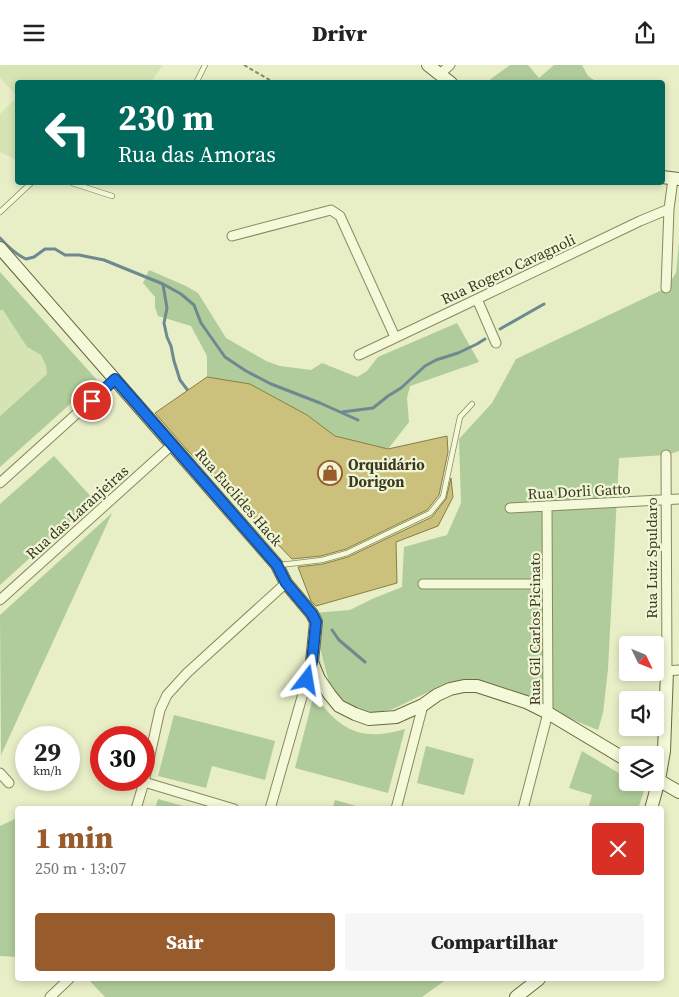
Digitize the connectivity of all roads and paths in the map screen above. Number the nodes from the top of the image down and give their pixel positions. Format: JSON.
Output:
{"nodes":[{"id":1,"x":205,"y":65,"type":"edge"},
{"id":2,"x":244,"y":65,"type":"edge"},
{"id":3,"x":428,"y":65,"type":"edge"},
{"id":4,"x":450,"y":65,"type":"edge"},
{"id":5,"x":440,"y":75,"type":"junction"},
{"id":6,"x":198,"y":80,"type":"edge"},
{"id":7,"x":270,"y":80,"type":"edge"},
{"id":8,"x":447,"y":80,"type":"edge"},
{"id":9,"x":672,"y":179,"type":"edge"},
{"id":10,"x":29,"y":185,"type":"edge"},
{"id":11,"x":78,"y":185,"type":"edge"},
{"id":12,"x":112,"y":196,"type":"dead end"},
{"id":13,"x":669,"y":209,"type":"junction"},
{"id":14,"x":0,"y":212,"type":"edge"},
{"id":15,"x":232,"y":236,"type":"dead end"},
{"id":16,"x":0,"y":248,"type":"edge"},
{"id":17,"x":666,"y":288,"type":"dead end"},
{"id":18,"x":477,"y":299,"type":"junction"},
{"id":19,"x":396,"y":337,"type":"junction"},
{"id":20,"x":496,"y":343,"type":"dead end"},
{"id":21,"x":358,"y":355,"type":"dead end"},
{"id":22,"x":115,"y":379,"type":"junction"},
{"id":23,"x":472,"y":404,"type":"dead end"},
{"id":24,"x":173,"y":444,"type":"junction"},
{"id":25,"x":666,"y":455,"type":"dead end"},
{"id":26,"x":0,"y":483,"type":"edge"},
{"id":27,"x":679,"y":499,"type":"edge"},
{"id":28,"x":667,"y":500,"type":"junction"},
{"id":29,"x":548,"y":506,"type":"junction"},
{"id":30,"x":510,"y":508,"type":"dead end"},
{"id":31,"x":277,"y":565,"type":"junction"},
{"id":32,"x":286,"y":583,"type":"junction"},
{"id":33,"x":422,"y":584,"type":"dead end"},
{"id":34,"x":547,"y":584,"type":"junction"},
{"id":35,"x":0,"y":600,"type":"edge"},
{"id":36,"x":312,"y":662,"type":"junction"},
{"id":37,"x":673,"y":671,"type":"edge"},
{"id":38,"x":424,"y":705,"type":"junction"},
{"id":39,"x":548,"y":713,"type":"junction"},
{"id":40,"x":155,"y":732,"type":"edge"},
{"id":41,"x":664,"y":751,"type":"edge"},
{"id":42,"x":619,"y":756,"type":"edge"},
{"id":43,"x":0,"y":773,"type":"edge"},
{"id":44,"x":9,"y":783,"type":"dead end"},
{"id":45,"x":664,"y":783,"type":"edge"},
{"id":46,"x":155,"y":785,"type":"edge"},
{"id":47,"x":141,"y":791,"type":"edge"},
{"id":48,"x":655,"y":791,"type":"edge"},
{"id":49,"x":679,"y":792,"type":"edge"},
{"id":50,"x":137,"y":806,"type":"edge"},
{"id":51,"x":224,"y":806,"type":"edge"},
{"id":52,"x":271,"y":806,"type":"edge"},
{"id":53,"x":397,"y":806,"type":"edge"},
{"id":54,"x":524,"y":806,"type":"edge"},
{"id":55,"x":652,"y":806,"type":"edge"},
{"id":56,"x":67,"y":981,"type":"edge"},
{"id":57,"x":536,"y":981,"type":"edge"},
{"id":58,"x":50,"y":997,"type":"edge"},
{"id":59,"x":516,"y":997,"type":"edge"}],
"edges":[{"from":1,"to":6,"type":"lane"},
{"from":2,"to":7,"type":"path"},
{"from":3,"to":5,"type":"street"},
{"from":4,"to":5,"type":"street"},
{"from":5,"to":8,"type":"street"},
{"from":9,"to":13,"type":"street"},
{"from":10,"to":14,"type":"lane"},
{"from":11,"to":12,"type":"lane"},
{"from":13,"to":17,"type":"street"},
{"from":13,"to":18,"type":"street","name":"Rua Rogero Cavagnoli"},
{"from":15,"to":19,"type":"street"},
{"from":16,"to":22,"type":"street","name":"Rua Euclides Hack"},
{"from":18,"to":19,"type":"street","name":"Rua Rogero Cavagnoli"},
{"from":18,"to":20,"type":"street"},
{"from":19,"to":21,"type":"street","name":"Rua Rogero Cavagnoli"},
{"from":22,"to":24,"type":"street","name":"Rua Euclides Hack"},
{"from":22,"to":26,"type":"street"},
{"from":23,"to":31,"type":"lane"},
{"from":24,"to":31,"type":"street","name":"Rua Euclides Hack"},
{"from":24,"to":35,"type":"street","name":"Rua das Laranjeiras"},
{"from":25,"to":28,"type":"street","name":"Rua Luiz Spuldaro"},
{"from":27,"to":28,"type":"street","name":"Rua Dorli Gatto"},
{"from":28,"to":29,"type":"street","name":"Rua Dorli Gatto"},
{"from":28,"to":37,"type":"street","name":"Rua Luiz Spuldaro"},
{"from":29,"to":30,"type":"street","name":"Rua Dorli Gatto"},
{"from":29,"to":34,"type":"street","name":"Rua Gil Carlos Picinato"},
{"from":31,"to":32,"type":"street","name":"Rua Euclides Hack"},
{"from":32,"to":36,"type":"street","name":"Rua Euclides Hack"},
{"from":32,"to":40,"type":"street"},
{"from":33,"to":34,"type":"street"},
{"from":34,"to":39,"type":"street","name":"Rua Gil Carlos Picinato"},
{"from":36,"to":38,"type":"street"},
{"from":36,"to":52,"type":"street"},
{"from":37,"to":41,"type":"street","name":"Rua Luiz Spuldaro"},
{"from":38,"to":39,"type":"street"},
{"from":38,"to":53,"type":"street"},
{"from":39,"to":42,"type":"street"},
{"from":39,"to":54,"type":"street","name":"Rua Gil Carlos Picinato"},
{"from":43,"to":44,"type":"street"},
{"from":45,"to":49,"type":"street"},
{"from":46,"to":51,"type":"street"},
{"from":47,"to":50,"type":"street"},
{"from":48,"to":55,"type":"street","name":"Rua Luiz Spuldaro"},
{"from":56,"to":58,"type":"street"},
{"from":57,"to":59,"type":"street"}]}
